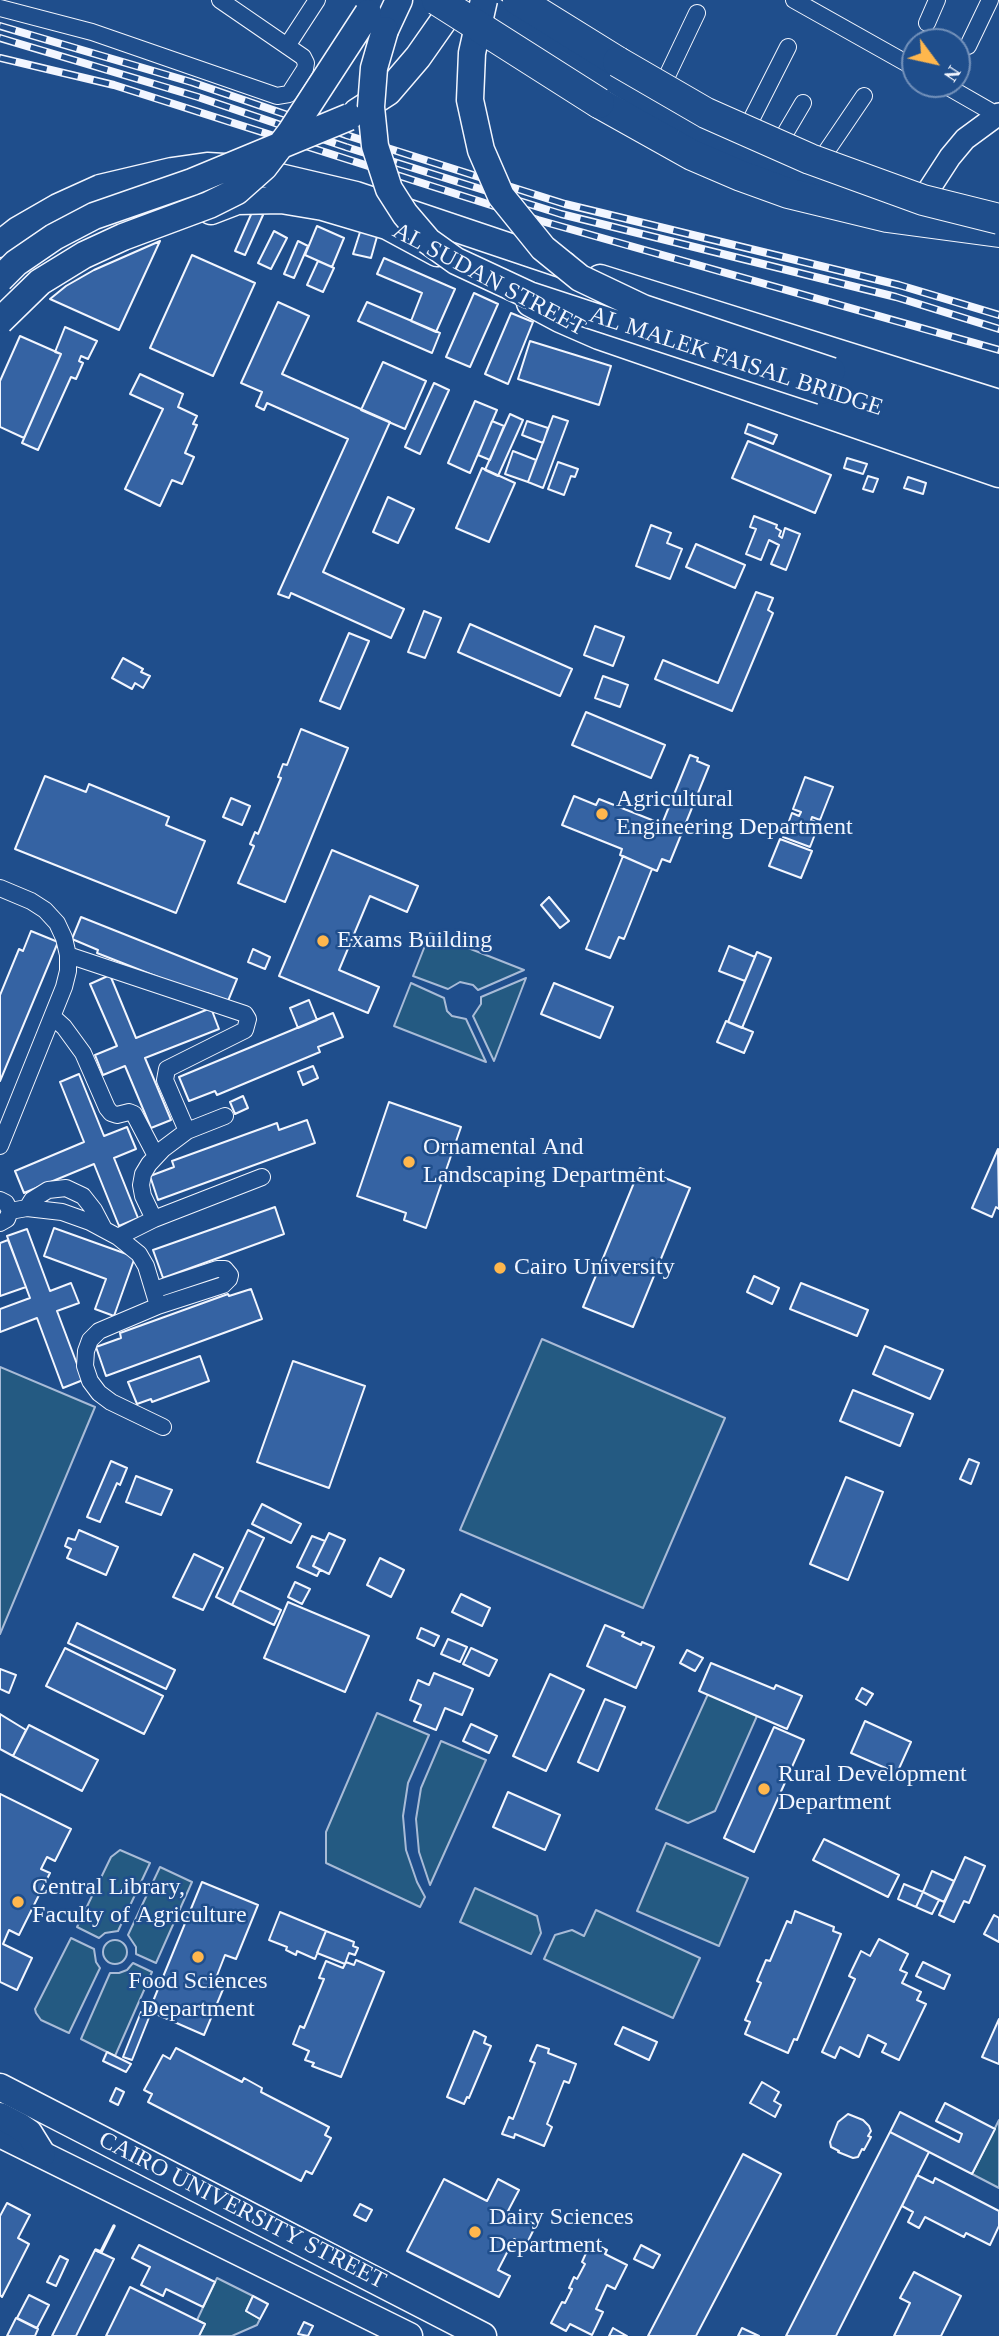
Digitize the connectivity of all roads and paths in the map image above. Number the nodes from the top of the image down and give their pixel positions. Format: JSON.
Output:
{"nodes":[{"id":1,"x":220,"y":0,"type":"edge"},
{"id":2,"x":317,"y":0,"type":"edge"},
{"id":3,"x":377,"y":0,"type":"edge"},
{"id":4,"x":399,"y":0,"type":"edge"},
{"id":5,"x":437,"y":0,"type":"edge"},
{"id":6,"x":458,"y":0,"type":"edge"},
{"id":7,"x":518,"y":0,"type":"edge"},
{"id":8,"x":542,"y":0,"type":"edge"},
{"id":9,"x":794,"y":0,"type":"edge"},
{"id":10,"x":937,"y":0,"type":"edge"},
{"id":11,"x":990,"y":0,"type":"edge"},
{"id":12,"x":483,"y":1,"type":"edge"},
{"id":13,"x":0,"y":8,"type":"edge"},
{"id":14,"x":697,"y":13,"type":"dead end"},
{"id":15,"x":928,"y":23,"type":"dead end"},
{"id":16,"x":971,"y":40,"type":"edge"},
{"id":17,"x":287,"y":46,"type":"junction"},
{"id":18,"x":788,"y":47,"type":"dead end"},
{"id":19,"x":901,"y":60,"type":"edge"},
{"id":20,"x":667,"y":76,"type":"junction"},
{"id":21,"x":864,"y":96,"type":"dead end"},
{"id":22,"x":969,"y":98,"type":"edge"},
{"id":23,"x":803,"y":103,"type":"dead end"},
{"id":24,"x":998,"y":114,"type":"edge"},
{"id":25,"x":750,"y":122,"type":"junction"},
{"id":26,"x":783,"y":137,"type":"junction"},
{"id":27,"x":824,"y":155,"type":"junction"},
{"id":28,"x":929,"y":202,"type":"junction"},
{"id":29,"x":999,"y":221,"type":"edge"},
{"id":30,"x":999,"y":232,"type":"edge"},
{"id":31,"x":0,"y":244,"type":"edge"},
{"id":32,"x":0,"y":277,"type":"edge"},
{"id":33,"x":611,"y":282,"type":"junction"},
{"id":34,"x":32,"y":301,"type":"junction"},
{"id":35,"x":0,"y":321,"type":"edge"},
{"id":36,"x":599,"y":336,"type":"junction"},
{"id":37,"x":0,"y":337,"type":"edge"},
{"id":38,"x":999,"y":403,"type":"edge"},
{"id":39,"x":999,"y":426,"type":"edge"},
{"id":40,"x":999,"y":449,"type":"edge"},
{"id":41,"x":999,"y":474,"type":"edge"},
{"id":42,"x":0,"y":888,"type":"edge"},
{"id":43,"x":68,"y":955,"type":"junction"},
{"id":44,"x":53,"y":1017,"type":"junction"},
{"id":45,"x":225,"y":1116,"type":"dead end"},
{"id":46,"x":187,"y":1131,"type":"junction"},
{"id":47,"x":0,"y":1146,"type":"edge"},
{"id":48,"x":156,"y":1156,"type":"junction"},
{"id":49,"x":262,"y":1177,"type":"dead end"},
{"id":50,"x":27,"y":1208,"type":"junction"},
{"id":51,"x":3,"y":1211,"type":"edge"},
{"id":52,"x":154,"y":1219,"type":"junction"},
{"id":53,"x":104,"y":1229,"type":"junction"},
{"id":54,"x":118,"y":1237,"type":"junction"},
{"id":55,"x":156,"y":1298,"type":"junction"},
{"id":56,"x":163,"y":1427,"type":"dead end"},
{"id":57,"x":0,"y":2087,"type":"edge"},
{"id":58,"x":0,"y":2116,"type":"edge"},
{"id":59,"x":0,"y":2134,"type":"edge"},
{"id":60,"x":41,"y":2154,"type":"junction"},
{"id":61,"x":409,"y":2336,"type":"edge"},
{"id":62,"x":483,"y":2336,"type":"edge"}],
"edges":[{"from":1,"to":17,"type":"street"},
{"from":2,"to":17,"type":"street"},
{"from":3,"to":35,"type":"main road","bridge":true},
{"from":4,"to":40,"type":"main road","name":"AL MALEK FAISAL BRIDGE","bridge":true},
{"from":5,"to":30,"type":"highway","bridge":true},
{"from":6,"to":32,"type":"main road","bridge":true},
{"from":7,"to":29,"type":"highway","bridge":true},
{"from":8,"to":20,"type":"main road"},
{"from":9,"to":19,"type":"street"},
{"from":10,"to":15,"type":"street"},
{"from":11,"to":16,"type":"street"},
{"from":12,"to":28,"type":"main road"},
{"from":12,"to":39,"type":"main road","name":"AL MALEK FAISAL BRIDGE","bridge":true},
{"from":13,"to":17,"type":"street"},
{"from":14,"to":20,"type":"street"},
{"from":18,"to":25,"type":"street"},
{"from":20,"to":25,"type":"main road"},
{"from":21,"to":27,"type":"street"},
{"from":22,"to":24,"type":"street"},
{"from":23,"to":26,"type":"street"},
{"from":24,"to":28,"type":"street"},
{"from":25,"to":26,"type":"main road"},
{"from":26,"to":27,"type":"main road"},
{"from":27,"to":28,"type":"main road"},
{"from":28,"to":29,"type":"main road"},
{"from":31,"to":33,"type":"main road","name":"AL SUDAN STREET"},
{"from":32,"to":34,"type":"main road"},
{"from":33,"to":36,"type":"main road"},
{"from":33,"to":38,"type":"main road","name":"AL SUDAN STREET"},
{"from":34,"to":36,"type":"main road","name":"AL SUDAN STREET"},
{"from":34,"to":37,"type":"main road","name":"AL SUDAN STREET"},
{"from":36,"to":41,"type":"main road","name":"AL SUDAN STREET"},
{"from":42,"to":43,"type":"street"},
{"from":43,"to":44,"type":"street"},
{"from":43,"to":46,"type":"street"},
{"from":44,"to":47,"type":"street"},
{"from":44,"to":48,"type":"street"},
{"from":45,"to":46,"type":"street"},
{"from":46,"to":48,"type":"street"},
{"from":48,"to":52,"type":"street"},
{"from":49,"to":52,"type":"street"},
{"from":50,"to":51,"type":"street"},
{"from":50,"to":53,"type":"street"},
{"from":50,"to":53,"type":"street"},
{"from":52,"to":54,"type":"street"},
{"from":53,"to":54,"type":"street"},
{"from":54,"to":55,"type":"street"},
{"from":55,"to":55,"type":"street"},
{"from":55,"to":56,"type":"street"},
{"from":57,"to":62,"type":"main road","name":"CAIRO UNIVERSITY STREET"},
{"from":58,"to":60,"type":"main road"},
{"from":59,"to":60,"type":"main road","name":"CAIRO UNIVERSITY STREET"},
{"from":60,"to":61,"type":"main road","name":"CAIRO UNIVERSITY STREET"}]}
